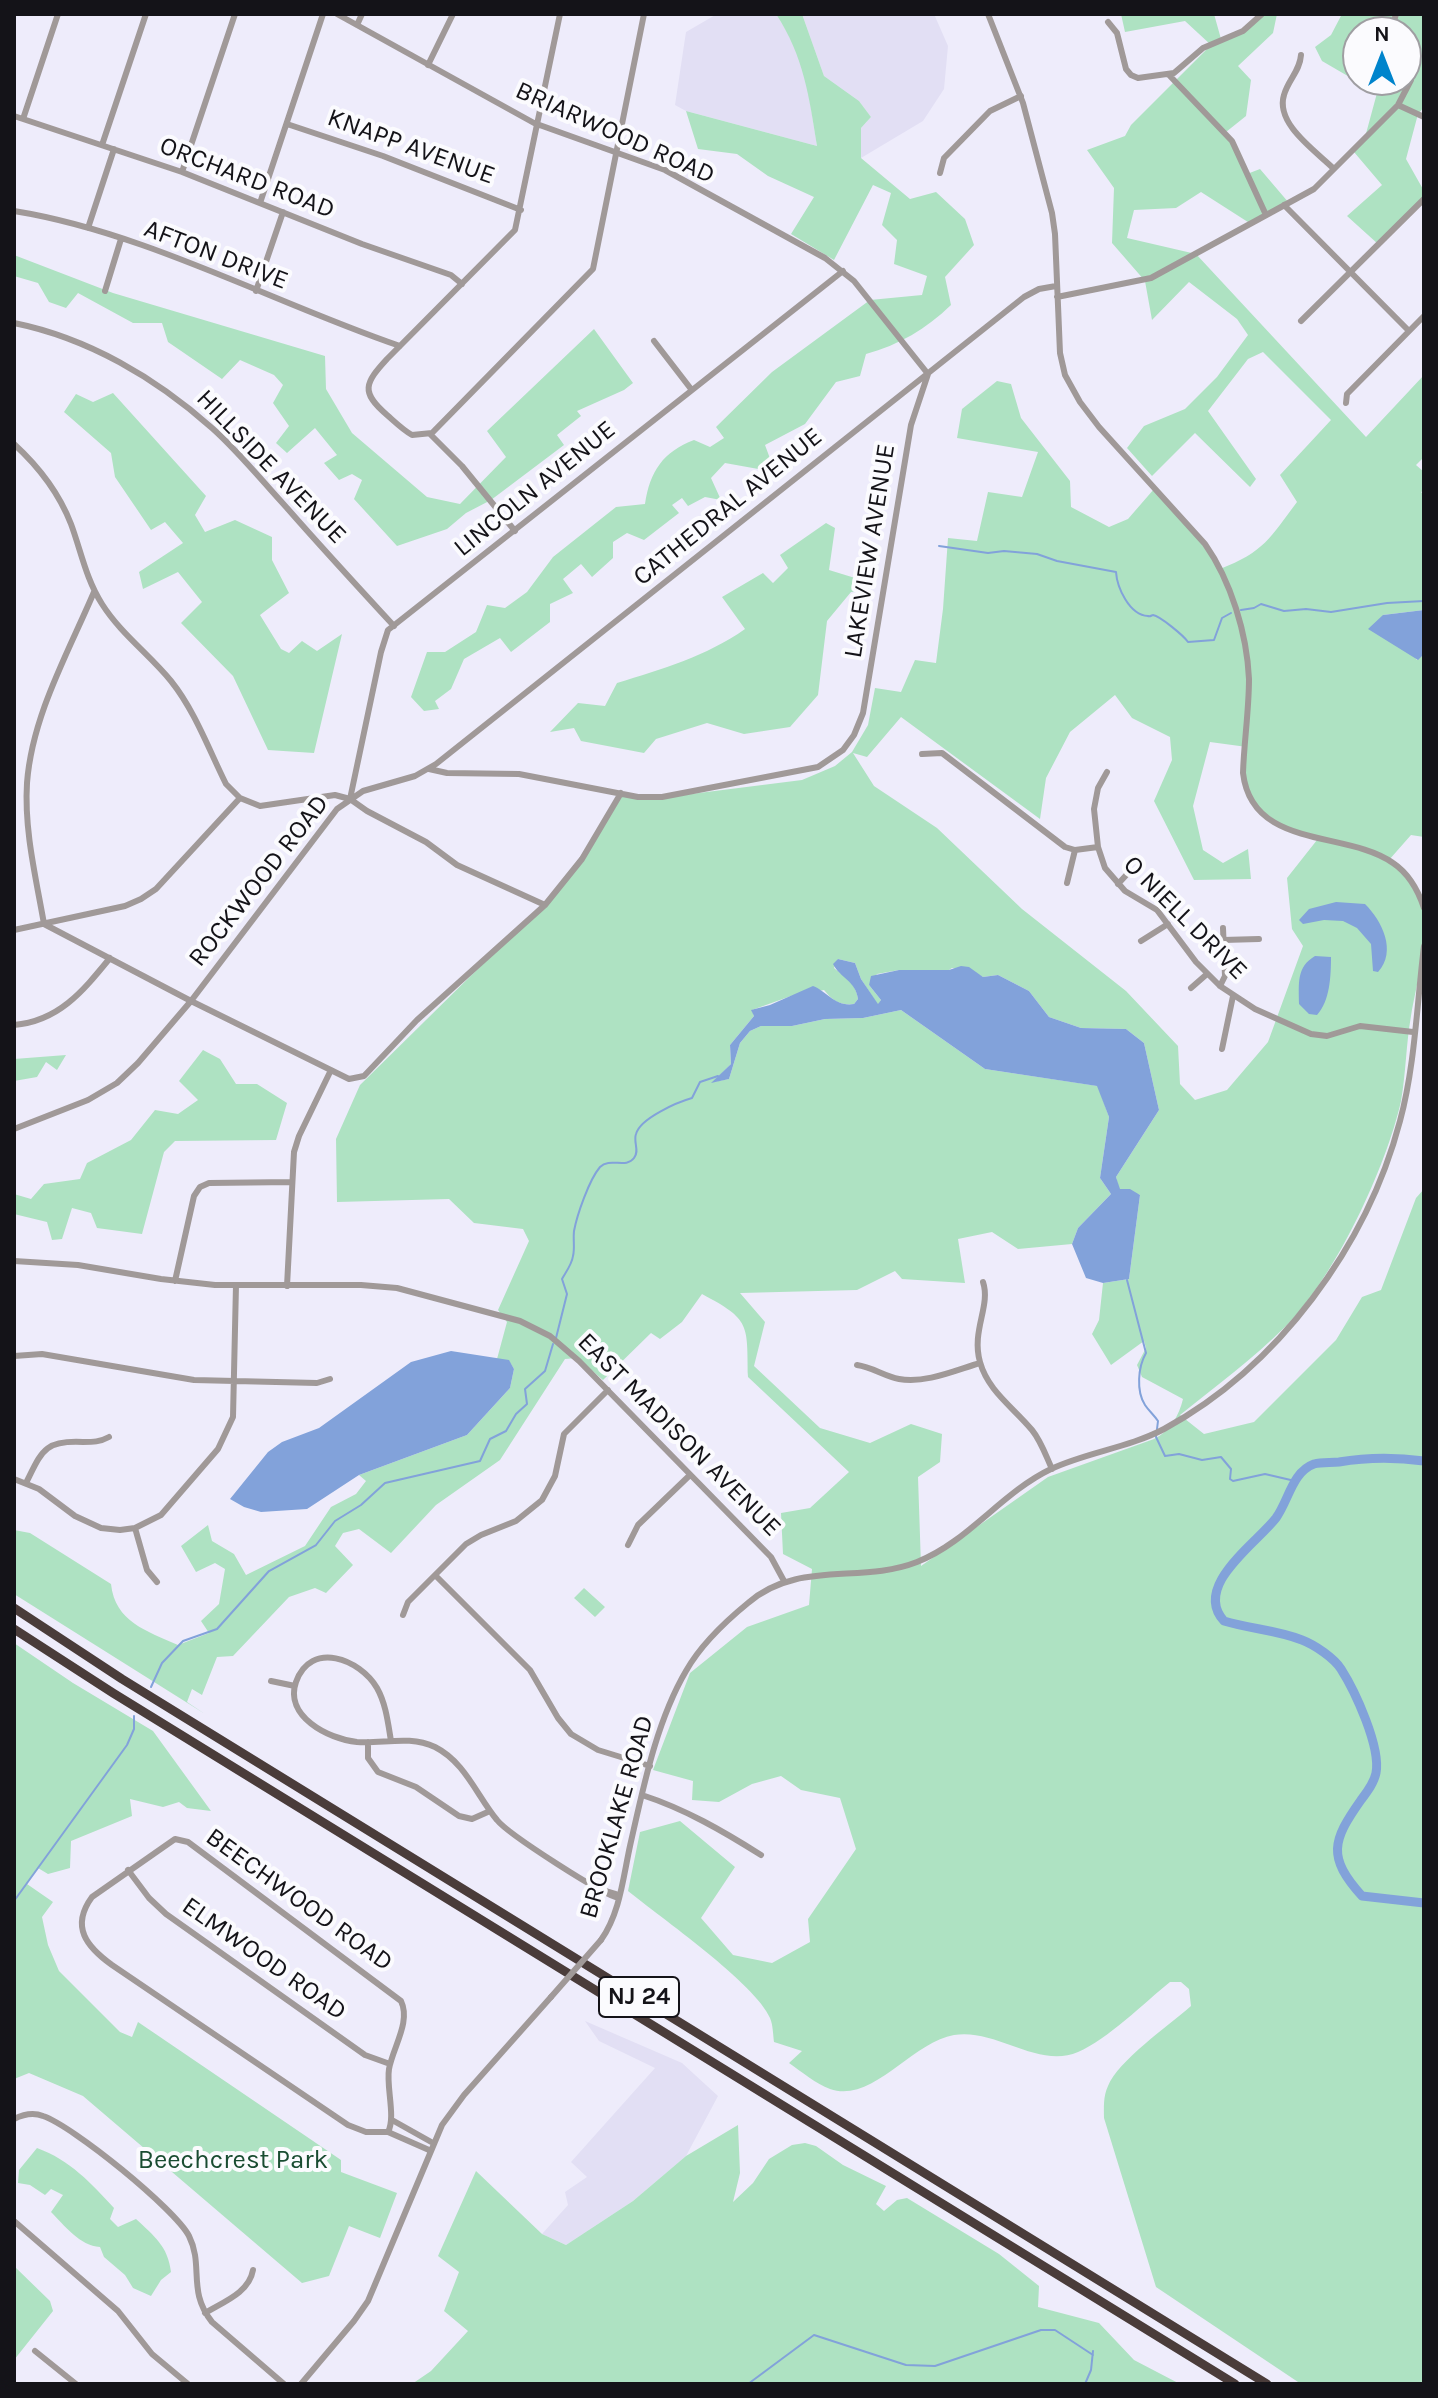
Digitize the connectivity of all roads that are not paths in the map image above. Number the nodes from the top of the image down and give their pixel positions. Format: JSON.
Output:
{"nodes":[{"id":1,"x":58,"y":14,"type":"edge"},
{"id":2,"x":146,"y":14,"type":"edge"},
{"id":3,"x":235,"y":14,"type":"edge"},
{"id":4,"x":323,"y":14,"type":"edge"},
{"id":5,"x":337,"y":14,"type":"edge"},
{"id":6,"x":362,"y":14,"type":"edge"},
{"id":7,"x":453,"y":14,"type":"edge"},
{"id":8,"x":560,"y":14,"type":"edge"},
{"id":9,"x":644,"y":14,"type":"edge"},
{"id":10,"x":988,"y":14,"type":"edge"},
{"id":11,"x":1262,"y":14,"type":"edge"},
{"id":12,"x":1108,"y":22,"type":"dead end"},
{"id":13,"x":357,"y":25,"type":"junction"},
{"id":14,"x":1301,"y":55,"type":"dead end"},
{"id":15,"x":428,"y":65,"type":"junction"},
{"id":16,"x":1169,"y":75,"type":"junction"},
{"id":17,"x":1021,"y":96,"type":"junction"},
{"id":18,"x":1403,"y":96,"type":"edge"},
{"id":19,"x":1398,"y":105,"type":"junction"},
{"id":20,"x":14,"y":116,"type":"edge"},
{"id":21,"x":1424,"y":117,"type":"edge"},
{"id":22,"x":23,"y":119,"type":"junction"},
{"id":23,"x":287,"y":124,"type":"junction"},
{"id":24,"x":538,"y":125,"type":"junction"},
{"id":25,"x":102,"y":145,"type":"junction"},
{"id":26,"x":114,"y":149,"type":"junction"},
{"id":27,"x":618,"y":152,"type":"junction"},
{"id":28,"x":1334,"y":169,"type":"junction"},
{"id":29,"x":182,"y":172,"type":"junction"},
{"id":30,"x":940,"y":173,"type":"dead end"},
{"id":31,"x":1424,"y":199,"type":"edge"},
{"id":32,"x":260,"y":203,"type":"junction"},
{"id":33,"x":1284,"y":205,"type":"junction"},
{"id":34,"x":521,"y":210,"type":"junction"},
{"id":35,"x":14,"y":211,"type":"edge"},
{"id":36,"x":283,"y":212,"type":"junction"},
{"id":37,"x":1266,"y":215,"type":"junction"},
{"id":38,"x":88,"y":228,"type":"junction"},
{"id":39,"x":121,"y":239,"type":"junction"},
{"id":40,"x":843,"y":271,"type":"junction"},
{"id":41,"x":1350,"y":272,"type":"junction"},
{"id":42,"x":462,"y":284,"type":"junction"},
{"id":43,"x":1056,"y":286,"type":"junction"},
{"id":44,"x":105,"y":291,"type":"dead end"},
{"id":45,"x":256,"y":291,"type":"junction"},
{"id":46,"x":1057,"y":297,"type":"junction"},
{"id":47,"x":1424,"y":316,"type":"edge"},
{"id":48,"x":1301,"y":321,"type":"dead end"},
{"id":49,"x":14,"y":323,"type":"edge"},
{"id":50,"x":1409,"y":331,"type":"junction"},
{"id":51,"x":654,"y":341,"type":"dead end"},
{"id":52,"x":400,"y":346,"type":"junction"},
{"id":53,"x":928,"y":374,"type":"junction"},
{"id":54,"x":691,"y":389,"type":"junction"},
{"id":55,"x":1346,"y":403,"type":"dead end"},
{"id":56,"x":430,"y":434,"type":"junction"},
{"id":57,"x":14,"y":444,"type":"edge"},
{"id":58,"x":515,"y":531,"type":"junction"},
{"id":59,"x":94,"y":592,"type":"junction"},
{"id":60,"x":394,"y":626,"type":"junction"},
{"id":61,"x":854,"y":735,"type":"joint"},
{"id":62,"x":922,"y":754,"type":"dead end"},
{"id":63,"x":429,"y":769,"type":"junction"},
{"id":64,"x":1107,"y":772,"type":"dead end"},
{"id":65,"x":980,"y":782,"type":"junction"},
{"id":66,"x":974,"y":790,"type":"dead end"},
{"id":67,"x":621,"y":793,"type":"junction"},
{"id":68,"x":240,"y":798,"type":"junction"},
{"id":69,"x":350,"y":799,"type":"junction"},
{"id":70,"x":1084,"y":804,"type":"dead end"},
{"id":71,"x":1094,"y":804,"type":"junction"},
{"id":72,"x":1028,"y":819,"type":"junction"},
{"id":73,"x":1022,"y":828,"type":"dead end"},
{"id":74,"x":1098,"y":847,"type":"junction"},
{"id":75,"x":1075,"y":850,"type":"junction"},
{"id":76,"x":1130,"y":871,"type":"dead end"},
{"id":77,"x":1067,"y":883,"type":"dead end"},
{"id":78,"x":1118,"y":884,"type":"junction"},
{"id":79,"x":545,"y":905,"type":"junction"},
{"id":80,"x":1424,"y":908,"type":"edge"},
{"id":81,"x":44,"y":924,"type":"junction"},
{"id":82,"x":1168,"y":924,"type":"junction"},
{"id":83,"x":1223,"y":928,"type":"dead end"},
{"id":84,"x":14,"y":930,"type":"edge"},
{"id":85,"x":1259,"y":939,"type":"dead end"},
{"id":86,"x":1223,"y":940,"type":"junction"},
{"id":87,"x":1141,"y":941,"type":"dead end"},
{"id":88,"x":1424,"y":946,"type":"edge"},
{"id":89,"x":110,"y":958,"type":"junction"},
{"id":90,"x":1207,"y":974,"type":"junction"},
{"id":91,"x":1220,"y":986,"type":"junction"},
{"id":92,"x":1191,"y":988,"type":"dead end"},
{"id":93,"x":1233,"y":996,"type":"junction"},
{"id":94,"x":191,"y":1001,"type":"junction"},
{"id":95,"x":14,"y":1025,"type":"edge"},
{"id":96,"x":1413,"y":1032,"type":"junction"},
{"id":97,"x":1222,"y":1049,"type":"dead end"},
{"id":98,"x":331,"y":1070,"type":"junction"},
{"id":99,"x":14,"y":1129,"type":"edge"},
{"id":100,"x":292,"y":1182,"type":"junction"},
{"id":101,"x":14,"y":1261,"type":"edge"},
{"id":102,"x":175,"y":1281,"type":"junction"},
{"id":103,"x":983,"y":1282,"type":"dead end"},
{"id":104,"x":236,"y":1285,"type":"junction"},
{"id":105,"x":287,"y":1286,"type":"junction"},
{"id":106,"x":14,"y":1356,"type":"edge"},
{"id":107,"x":980,"y":1363,"type":"junction"},
{"id":108,"x":857,"y":1365,"type":"dead end"},
{"id":109,"x":330,"y":1379,"type":"dead end"},
{"id":110,"x":235,"y":1381,"type":"junction"},
{"id":111,"x":608,"y":1390,"type":"junction"},
{"id":112,"x":109,"y":1437,"type":"dead end"},
{"id":113,"x":1052,"y":1469,"type":"junction"},
{"id":114,"x":690,"y":1475,"type":"junction"},
{"id":115,"x":14,"y":1479,"type":"edge"},
{"id":116,"x":26,"y":1483,"type":"junction"},
{"id":117,"x":135,"y":1528,"type":"junction"},
{"id":118,"x":628,"y":1545,"type":"dead end"},
{"id":119,"x":435,"y":1575,"type":"junction"},
{"id":120,"x":784,"y":1581,"type":"junction"},
{"id":121,"x":157,"y":1582,"type":"dead end"},
{"id":122,"x":14,"y":1608,"type":"edge"},
{"id":123,"x":403,"y":1615,"type":"dead end"},
{"id":124,"x":14,"y":1629,"type":"edge"},
{"id":125,"x":271,"y":1681,"type":"dead end"},
{"id":126,"x":295,"y":1686,"type":"junction"},
{"id":127,"x":391,"y":1741,"type":"junction"},
{"id":128,"x":368,"y":1742,"type":"junction"},
{"id":129,"x":650,"y":1766,"type":"junction"},
{"id":130,"x":642,"y":1795,"type":"junction"},
{"id":131,"x":490,"y":1811,"type":"junction"},
{"id":132,"x":761,"y":1855,"type":"dead end"},
{"id":133,"x":128,"y":1870,"type":"junction"},
{"id":134,"x":619,"y":1898,"type":"junction"},
{"id":135,"x":390,"y":2064,"type":"junction"},
{"id":136,"x":14,"y":2119,"type":"edge"},
{"id":137,"x":392,"y":2120,"type":"junction"},
{"id":138,"x":388,"y":2132,"type":"junction"},
{"id":139,"x":433,"y":2143,"type":"junction"},
{"id":140,"x":429,"y":2150,"type":"junction"},
{"id":141,"x":14,"y":2221,"type":"edge"},
{"id":142,"x":253,"y":2270,"type":"dead end"},
{"id":143,"x":205,"y":2313,"type":"junction"},
{"id":144,"x":35,"y":2351,"type":"dead end"},
{"id":145,"x":76,"y":2384,"type":"edge"},
{"id":146,"x":188,"y":2384,"type":"edge"},
{"id":147,"x":284,"y":2384,"type":"edge"},
{"id":148,"x":301,"y":2384,"type":"edge"},
{"id":149,"x":1235,"y":2384,"type":"edge"},
{"id":150,"x":1267,"y":2384,"type":"edge"}],
"edges":[{"from":1,"to":22,"type":"street"},
{"from":2,"to":25,"type":"street"},
{"from":3,"to":29,"type":"street"},
{"from":4,"to":23,"type":"street"},
{"from":5,"to":13,"type":"street","name":"BRIARWOOD ROAD"},
{"from":6,"to":13,"type":"street"},
{"from":7,"to":15,"type":"street"},
{"from":8,"to":24,"type":"street"},
{"from":9,"to":27,"type":"street"},
{"from":10,"to":17,"type":"street"},
{"from":11,"to":16,"type":"street"},
{"from":12,"to":16,"type":"street"},
{"from":13,"to":15,"type":"street","name":"BRIARWOOD ROAD"},
{"from":14,"to":28,"type":"street"},
{"from":15,"to":24,"type":"street","name":"BRIARWOOD ROAD"},
{"from":16,"to":37,"type":"street"},
{"from":17,"to":30,"type":"street"},
{"from":17,"to":43,"type":"street"},
{"from":18,"to":19,"type":"street"},
{"from":19,"to":21,"type":"street"},
{"from":19,"to":28,"type":"street"},
{"from":20,"to":22,"type":"street","name":"ORCHARD ROAD"},
{"from":22,"to":25,"type":"street","name":"ORCHARD ROAD"},
{"from":23,"to":32,"type":"street"},
{"from":23,"to":34,"type":"street","name":"KNAPP AVENUE"},
{"from":24,"to":27,"type":"street","name":"BRIARWOOD ROAD"},
{"from":24,"to":34,"type":"street"},
{"from":25,"to":26,"type":"street","name":"ORCHARD ROAD"},
{"from":26,"to":29,"type":"street","name":"ORCHARD ROAD"},
{"from":26,"to":38,"type":"street"},
{"from":27,"to":40,"type":"street","name":"BRIARWOOD ROAD"},
{"from":27,"to":56,"type":"street"},
{"from":28,"to":33,"type":"street"},
{"from":29,"to":32,"type":"street","name":"ORCHARD ROAD"},
{"from":31,"to":41,"type":"street"},
{"from":32,"to":36,"type":"street","name":"ORCHARD ROAD"},
{"from":33,"to":37,"type":"street"},
{"from":33,"to":41,"type":"street"},
{"from":34,"to":42,"type":"street"},
{"from":35,"to":38,"type":"street","name":"AFTON DRIVE"},
{"from":36,"to":42,"type":"street","name":"ORCHARD ROAD"},
{"from":36,"to":45,"type":"street"},
{"from":37,"to":46,"type":"street"},
{"from":38,"to":39,"type":"street","name":"AFTON DRIVE"},
{"from":39,"to":44,"type":"street"},
{"from":39,"to":45,"type":"street","name":"AFTON DRIVE"},
{"from":40,"to":53,"type":"street","name":"BRIARWOOD ROAD"},
{"from":40,"to":54,"type":"street","name":"LINCOLN AVENUE"},
{"from":41,"to":48,"type":"street"},
{"from":41,"to":50,"type":"street"},
{"from":42,"to":52,"type":"street"},
{"from":43,"to":46,"type":"street"},
{"from":43,"to":53,"type":"street","name":"CATHEDRAL AVENUE"},
{"from":45,"to":52,"type":"street","name":"AFTON DRIVE"},
{"from":46,"to":80,"type":"street"},
{"from":47,"to":50,"type":"street"},
{"from":49,"to":60,"type":"street","name":"HILLSIDE AVENUE"},
{"from":50,"to":55,"type":"street"},
{"from":51,"to":54,"type":"street"},
{"from":52,"to":56,"type":"street"},
{"from":53,"to":61,"type":"street","name":"LAKEVIEW AVENUE"},
{"from":53,"to":63,"type":"street","name":"CATHEDRAL AVENUE"},
{"from":54,"to":58,"type":"street","name":"LINCOLN AVENUE"},
{"from":56,"to":58,"type":"street"},
{"from":57,"to":59,"type":"street"},
{"from":58,"to":60,"type":"street","name":"LINCOLN AVENUE"},
{"from":59,"to":68,"type":"street"},
{"from":59,"to":81,"type":"street"},
{"from":60,"to":69,"type":"street","name":"LINCOLN AVENUE"},
{"from":61,"to":67,"type":"street","name":"ROCKWOOD ROAD"},
{"from":62,"to":65,"type":"street"},
{"from":63,"to":67,"type":"street","name":"ROCKWOOD ROAD"},
{"from":63,"to":69,"type":"street","name":"ROCKWOOD ROAD"},
{"from":64,"to":71,"type":"street"},
{"from":65,"to":66,"type":"street"},
{"from":65,"to":72,"type":"street"},
{"from":67,"to":79,"type":"street"},
{"from":68,"to":69,"type":"street"},
{"from":68,"to":81,"type":"street"},
{"from":69,"to":79,"type":"street"},
{"from":69,"to":94,"type":"street","name":"ROCKWOOD ROAD"},
{"from":70,"to":71,"type":"street"},
{"from":71,"to":74,"type":"street"},
{"from":72,"to":73,"type":"street"},
{"from":72,"to":75,"type":"street"},
{"from":74,"to":75,"type":"street","name":"O NIELL DRIVE"},
{"from":74,"to":78,"type":"street","name":"O NIELL DRIVE"},
{"from":75,"to":77,"type":"street"},
{"from":76,"to":78,"type":"street"},
{"from":78,"to":82,"type":"street","name":"O NIELL DRIVE"},
{"from":79,"to":98,"type":"street"},
{"from":81,"to":84,"type":"street"},
{"from":81,"to":89,"type":"street"},
{"from":82,"to":87,"type":"street"},
{"from":82,"to":90,"type":"street","name":"O NIELL DRIVE"},
{"from":83,"to":86,"type":"street"},
{"from":85,"to":86,"type":"street"},
{"from":86,"to":91,"type":"street"},
{"from":88,"to":96,"type":"street","name":"BROOKLAKE ROAD"},
{"from":89,"to":94,"type":"street"},
{"from":89,"to":95,"type":"street"},
{"from":90,"to":91,"type":"street","name":"O NIELL DRIVE"},
{"from":90,"to":92,"type":"street"},
{"from":91,"to":93,"type":"street","name":"O NIELL DRIVE"},
{"from":93,"to":96,"type":"street","name":"O NIELL DRIVE"},
{"from":93,"to":97,"type":"street"},
{"from":94,"to":98,"type":"street"},
{"from":94,"to":99,"type":"street","name":"ROCKWOOD ROAD"},
{"from":96,"to":113,"type":"street","name":"BROOKLAKE ROAD"},
{"from":98,"to":100,"type":"street"},
{"from":100,"to":102,"type":"street"},
{"from":100,"to":105,"type":"street"},
{"from":101,"to":102,"type":"street","name":"EAST MADISON AVENUE"},
{"from":102,"to":104,"type":"street","name":"EAST MADISON AVENUE"},
{"from":103,"to":107,"type":"street"},
{"from":104,"to":105,"type":"street","name":"EAST MADISON AVENUE"},
{"from":104,"to":110,"type":"street"},
{"from":105,"to":111,"type":"street","name":"EAST MADISON AVENUE"},
{"from":106,"to":110,"type":"street"},
{"from":107,"to":108,"type":"street"},
{"from":107,"to":113,"type":"street"},
{"from":109,"to":110,"type":"street"},
{"from":110,"to":117,"type":"street"},
{"from":111,"to":114,"type":"street","name":"EAST MADISON AVENUE"},
{"from":111,"to":119,"type":"street"},
{"from":112,"to":116,"type":"street"},
{"from":113,"to":120,"type":"street","name":"BROOKLAKE ROAD"},
{"from":114,"to":118,"type":"street"},
{"from":114,"to":120,"type":"street","name":"EAST MADISON AVENUE"},
{"from":115,"to":116,"type":"street"},
{"from":116,"to":117,"type":"street"},
{"from":117,"to":121,"type":"street"},
{"from":119,"to":123,"type":"street"},
{"from":119,"to":129,"type":"street"},
{"from":120,"to":129,"type":"street","name":"BROOKLAKE ROAD"},
{"from":122,"to":150,"type":"highway","number":"NJ 24"},
{"from":124,"to":149,"type":"highway","number":"NJ 24"},
{"from":125,"to":126,"type":"street"},
{"from":126,"to":127,"type":"street"},
{"from":126,"to":128,"type":"street"},
{"from":127,"to":128,"type":"street"},
{"from":127,"to":131,"type":"street"},
{"from":128,"to":131,"type":"street"},
{"from":129,"to":130,"type":"street","name":"BROOKLAKE ROAD"},
{"from":130,"to":132,"type":"street"},
{"from":130,"to":134,"type":"street","name":"BROOKLAKE ROAD"},
{"from":131,"to":134,"type":"street"},
{"from":133,"to":135,"type":"street","name":"ELMWOOD ROAD"},
{"from":133,"to":135,"type":"street","name":"BEECHWOOD ROAD"},
{"from":133,"to":138,"type":"street","name":"BEECHWOOD ROAD"},
{"from":134,"to":139,"type":"street","name":"BROOKLAKE ROAD","bridge":true},
{"from":135,"to":137,"type":"street","name":"BEECHWOOD ROAD"},
{"from":136,"to":143,"type":"street"},
{"from":137,"to":138,"type":"street","name":"BEECHWOOD ROAD"},
{"from":137,"to":139,"type":"street"},
{"from":138,"to":140,"type":"street","name":"BEECHWOOD ROAD"},
{"from":139,"to":140,"type":"street","name":"BROOKLAKE ROAD"},
{"from":140,"to":148,"type":"street","name":"BROOKLAKE ROAD"},
{"from":141,"to":146,"type":"street"},
{"from":142,"to":143,"type":"street"},
{"from":143,"to":147,"type":"street"},
{"from":144,"to":145,"type":"street"}]}
